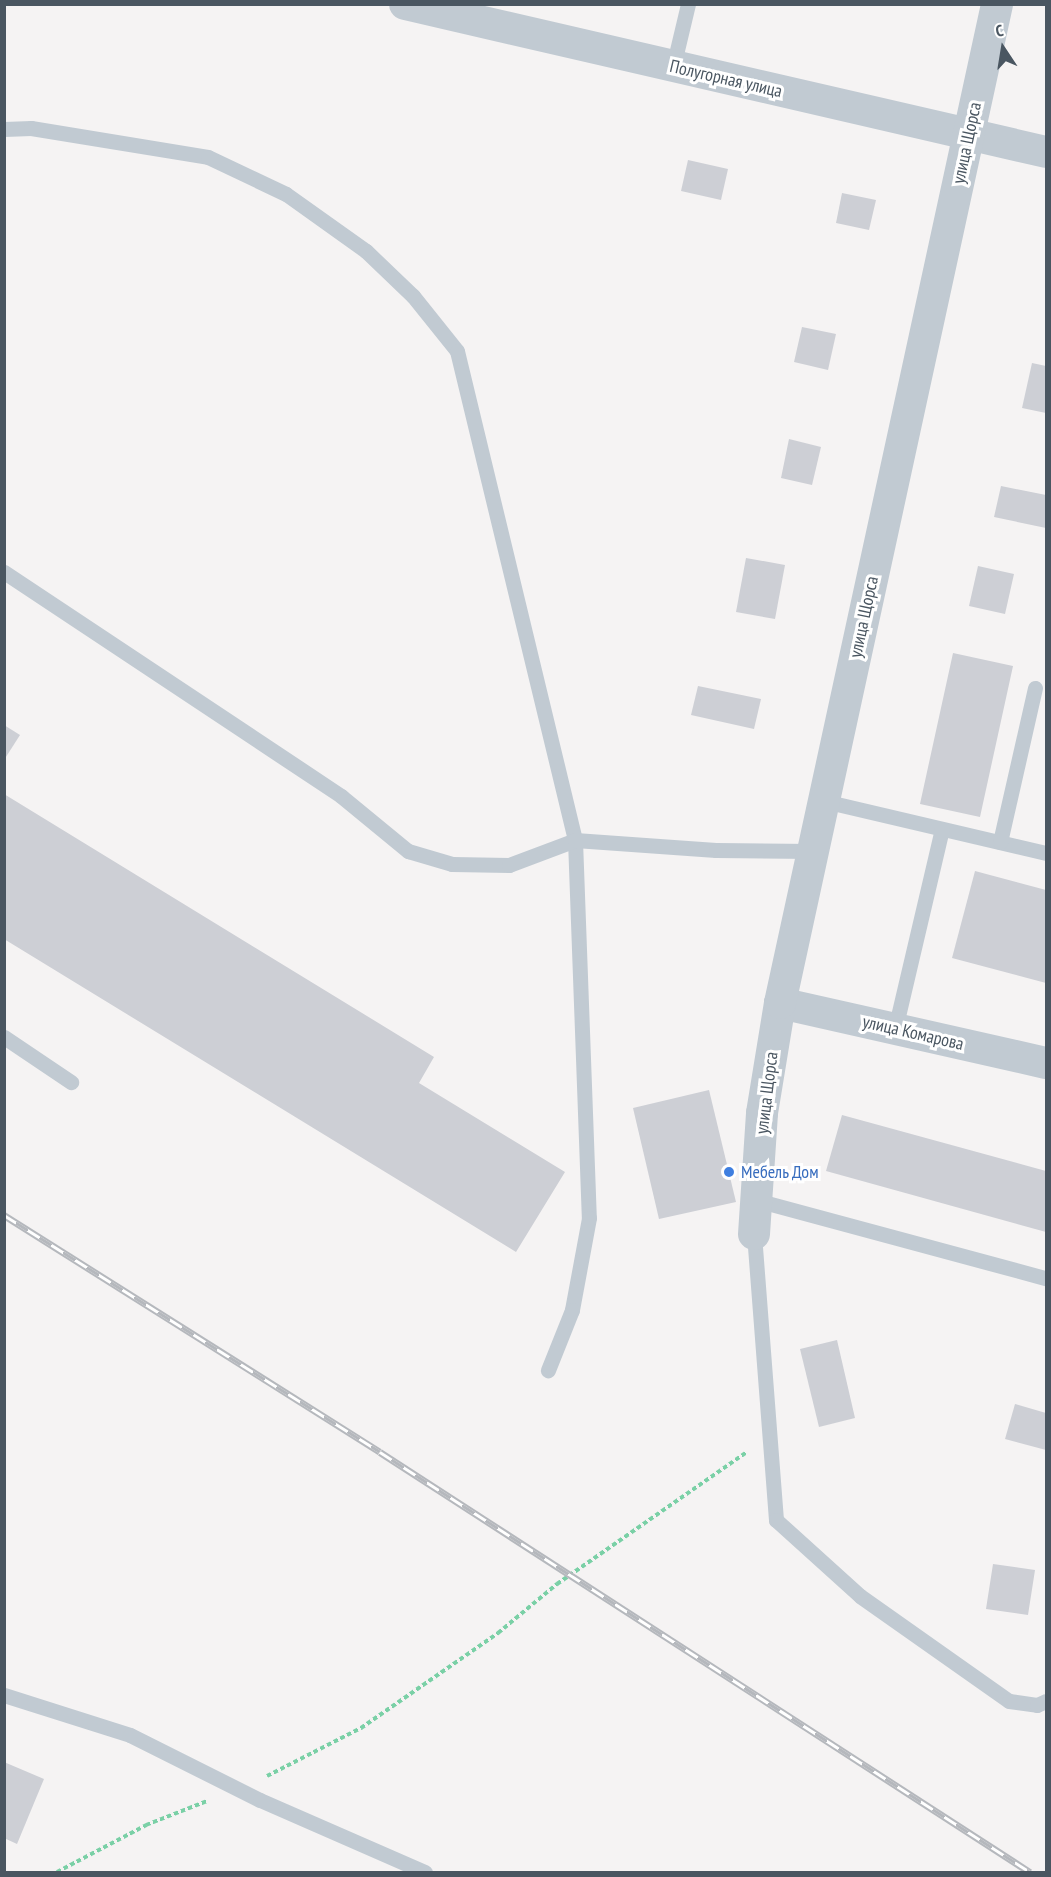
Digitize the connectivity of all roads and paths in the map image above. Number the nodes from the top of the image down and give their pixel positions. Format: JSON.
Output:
{"nodes":[{"id":1,"x":405,"y":4,"type":"edge"},
{"id":2,"x":688,"y":4,"type":"edge"},
{"id":3,"x":994,"y":5,"type":"edge"},
{"id":4,"x":673,"y":67,"type":"junction"},
{"id":5,"x":4,"y":129,"type":"edge"},
{"id":6,"x":969,"y":134,"type":"junction"},
{"id":7,"x":1047,"y":153,"type":"edge"},
{"id":8,"x":4,"y":572,"type":"edge"},
{"id":9,"x":1035,"y":688,"type":"dead end"},
{"id":10,"x":824,"y":801,"type":"junction"},
{"id":11,"x":942,"y":829,"type":"junction"},
{"id":12,"x":575,"y":840,"type":"junction"},
{"id":13,"x":1000,"y":842,"type":"junction"},
{"id":14,"x":813,"y":851,"type":"junction"},
{"id":15,"x":1047,"y":853,"type":"edge"},
{"id":16,"x":780,"y":1003,"type":"junction"},
{"id":17,"x":895,"y":1029,"type":"junction"},
{"id":18,"x":4,"y":1037,"type":"edge"},
{"id":19,"x":1047,"y":1063,"type":"edge"},
{"id":20,"x":71,"y":1082,"type":"dead end"},
{"id":21,"x":756,"y":1200,"type":"junction"},
{"id":22,"x":754,"y":1234,"type":"joint"},
{"id":23,"x":1047,"y":1278,"type":"edge"},
{"id":24,"x":548,"y":1370,"type":"dead end"},
{"id":25,"x":769,"y":1437,"type":"junction"},
{"id":26,"x":4,"y":1695,"type":"edge"},
{"id":27,"x":1047,"y":1701,"type":"edge"},
{"id":28,"x":238,"y":1789,"type":"junction"},
{"id":29,"x":57,"y":1872,"type":"edge"},
{"id":30,"x":426,"y":1872,"type":"edge"}],
"edges":[{"from":1,"to":4,"type":"street","name":"Полугорная улица"},
{"from":2,"to":4,"type":"lane"},
{"from":3,"to":6,"type":"street","name":"улица Щорса"},
{"from":4,"to":6,"type":"street","name":"Полугорная улица"},
{"from":5,"to":12,"type":"lane"},
{"from":6,"to":7,"type":"street","name":"Полугорная улица"},
{"from":6,"to":10,"type":"street","name":"улица Щорса"},
{"from":8,"to":12,"type":"lane"},
{"from":9,"to":13,"type":"lane"},
{"from":10,"to":11,"type":"lane"},
{"from":10,"to":14,"type":"street","name":"улица Щорса"},
{"from":11,"to":13,"type":"lane"},
{"from":11,"to":17,"type":"lane"},
{"from":12,"to":14,"type":"lane"},
{"from":12,"to":24,"type":"lane"},
{"from":13,"to":15,"type":"lane"},
{"from":14,"to":16,"type":"street","name":"улица Щорса"},
{"from":16,"to":17,"type":"street","name":"улица Комарова"},
{"from":16,"to":21,"type":"street","name":"улица Щорса"},
{"from":17,"to":19,"type":"street","name":"улица Комарова"},
{"from":18,"to":20,"type":"lane"},
{"from":21,"to":22,"type":"street","name":"улица Щорса"},
{"from":21,"to":23,"type":"lane"},
{"from":22,"to":25,"type":"lane"},
{"from":25,"to":27,"type":"lane"},
{"from":25,"to":28,"type":"path"},
{"from":26,"to":28,"type":"lane"},
{"from":28,"to":29,"type":"path"},
{"from":28,"to":30,"type":"lane"}]}
